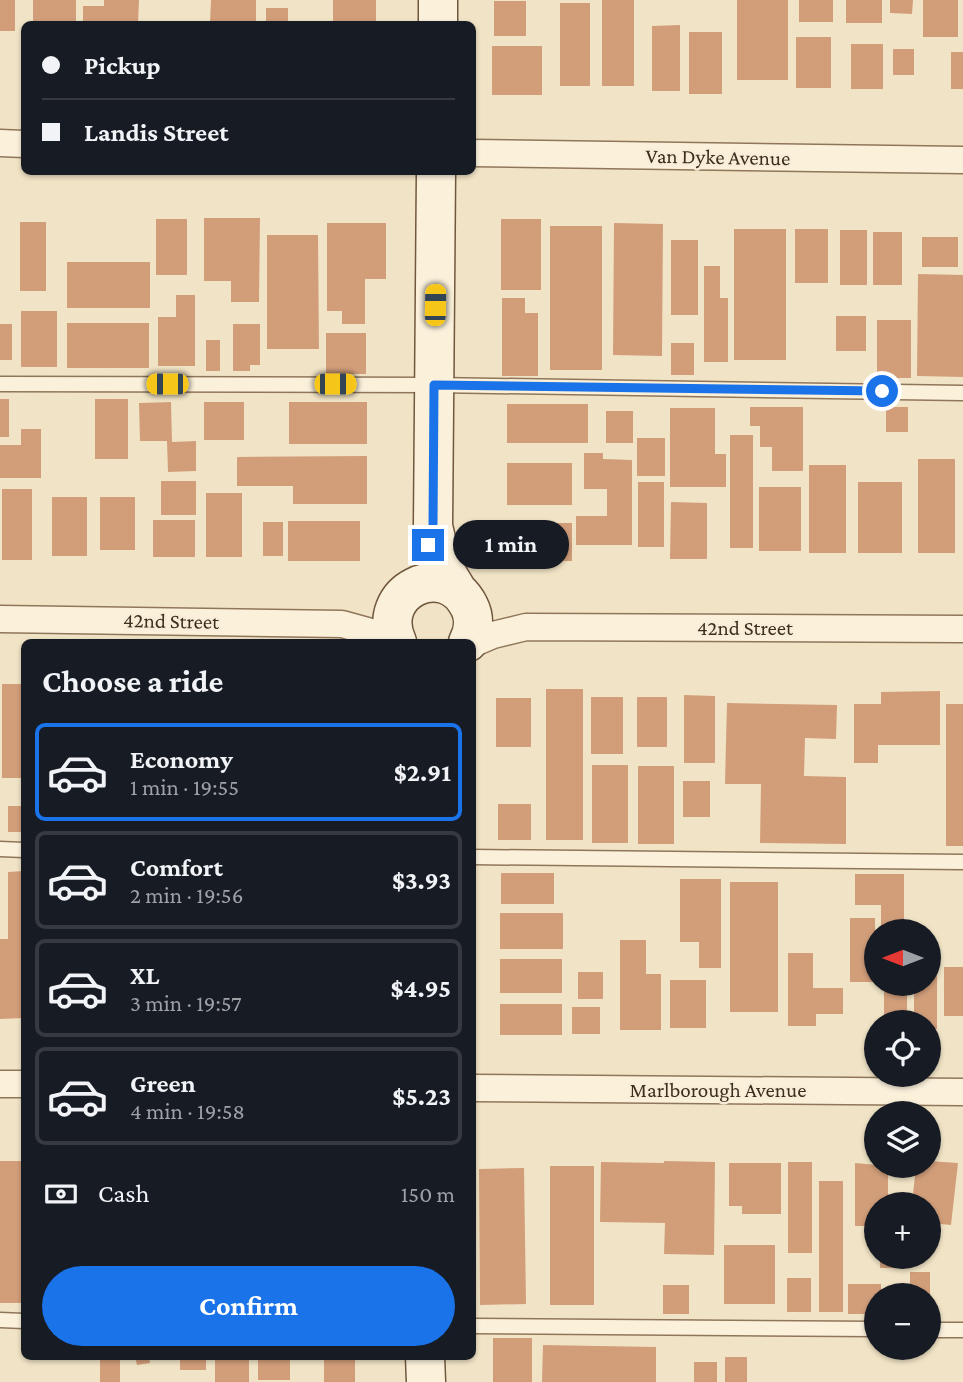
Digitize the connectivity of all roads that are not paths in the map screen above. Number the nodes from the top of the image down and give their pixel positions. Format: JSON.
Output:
{"nodes":[{"id":1,"x":438,"y":0,"type":"edge"},
{"id":2,"x":438,"y":21,"type":"edge"},
{"id":3,"x":0,"y":143,"type":"edge"},
{"id":4,"x":21,"y":144,"type":"edge"},
{"id":5,"x":476,"y":153,"type":"edge"},
{"id":6,"x":963,"y":160,"type":"edge"},
{"id":7,"x":436,"y":175,"type":"edge"},
{"id":8,"x":0,"y":383,"type":"edge"},
{"id":9,"x":434,"y":385,"type":"junction"},
{"id":10,"x":963,"y":393,"type":"edge"},
{"id":11,"x":433,"y":526,"type":"junction"},
{"id":12,"x":405,"y":594,"type":"junction"},
{"id":13,"x":462,"y":595,"type":"junction"},
{"id":14,"x":0,"y":619,"type":"edge"},
{"id":15,"x":342,"y":624,"type":"junction"},
{"id":16,"x":526,"y":627,"type":"junction"},
{"id":17,"x":963,"y":629,"type":"edge"},
{"id":18,"x":384,"y":639,"type":"edge"},
{"id":19,"x":396,"y":639,"type":"edge"},
{"id":20,"x":471,"y":639,"type":"edge"},
{"id":21,"x":476,"y":641,"type":"edge"},
{"id":22,"x":0,"y":849,"type":"edge"},
{"id":23,"x":21,"y":849,"type":"edge"},
{"id":24,"x":476,"y":857,"type":"edge"},
{"id":25,"x":963,"y":862,"type":"edge"},
{"id":26,"x":0,"y":1084,"type":"edge"},
{"id":27,"x":21,"y":1084,"type":"edge"},
{"id":28,"x":476,"y":1088,"type":"edge"},
{"id":29,"x":963,"y":1092,"type":"edge"},
{"id":30,"x":0,"y":1320,"type":"edge"},
{"id":31,"x":21,"y":1321,"type":"edge"},
{"id":32,"x":476,"y":1326,"type":"edge"},
{"id":33,"x":864,"y":1329,"type":"edge"},
{"id":34,"x":941,"y":1330,"type":"edge"},
{"id":35,"x":963,"y":1330,"type":"edge"},
{"id":36,"x":425,"y":1360,"type":"edge"},
{"id":37,"x":426,"y":1382,"type":"edge"}],
"edges":[{"from":1,"to":2,"type":"street"},
{"from":3,"to":4,"type":"street"},
{"from":5,"to":6,"type":"street","name":"Van Dyke Avenue"},
{"from":7,"to":9,"type":"street"},
{"from":8,"to":9,"type":"lane"},
{"from":9,"to":10,"type":"lane"},
{"from":9,"to":11,"type":"street"},
{"from":11,"to":12,"type":"street"},
{"from":11,"to":13,"type":"street"},
{"from":12,"to":13,"type":"street"},
{"from":12,"to":15,"type":"street","name":"42nd Street"},
{"from":12,"to":19,"type":"street"},
{"from":13,"to":16,"type":"street","name":"42nd Street"},
{"from":13,"to":20,"type":"street"},
{"from":14,"to":15,"type":"street","name":"42nd Street"},
{"from":15,"to":18,"type":"street","name":"42nd Street"},
{"from":16,"to":17,"type":"street","name":"42nd Street"},
{"from":16,"to":21,"type":"street","name":"42nd Street"},
{"from":22,"to":23,"type":"lane"},
{"from":24,"to":25,"type":"lane"},
{"from":26,"to":27,"type":"street"},
{"from":28,"to":29,"type":"street","name":"Marlborough Avenue"},
{"from":30,"to":31,"type":"lane"},
{"from":32,"to":33,"type":"lane"},
{"from":34,"to":35,"type":"lane"},
{"from":36,"to":37,"type":"street"}]}
